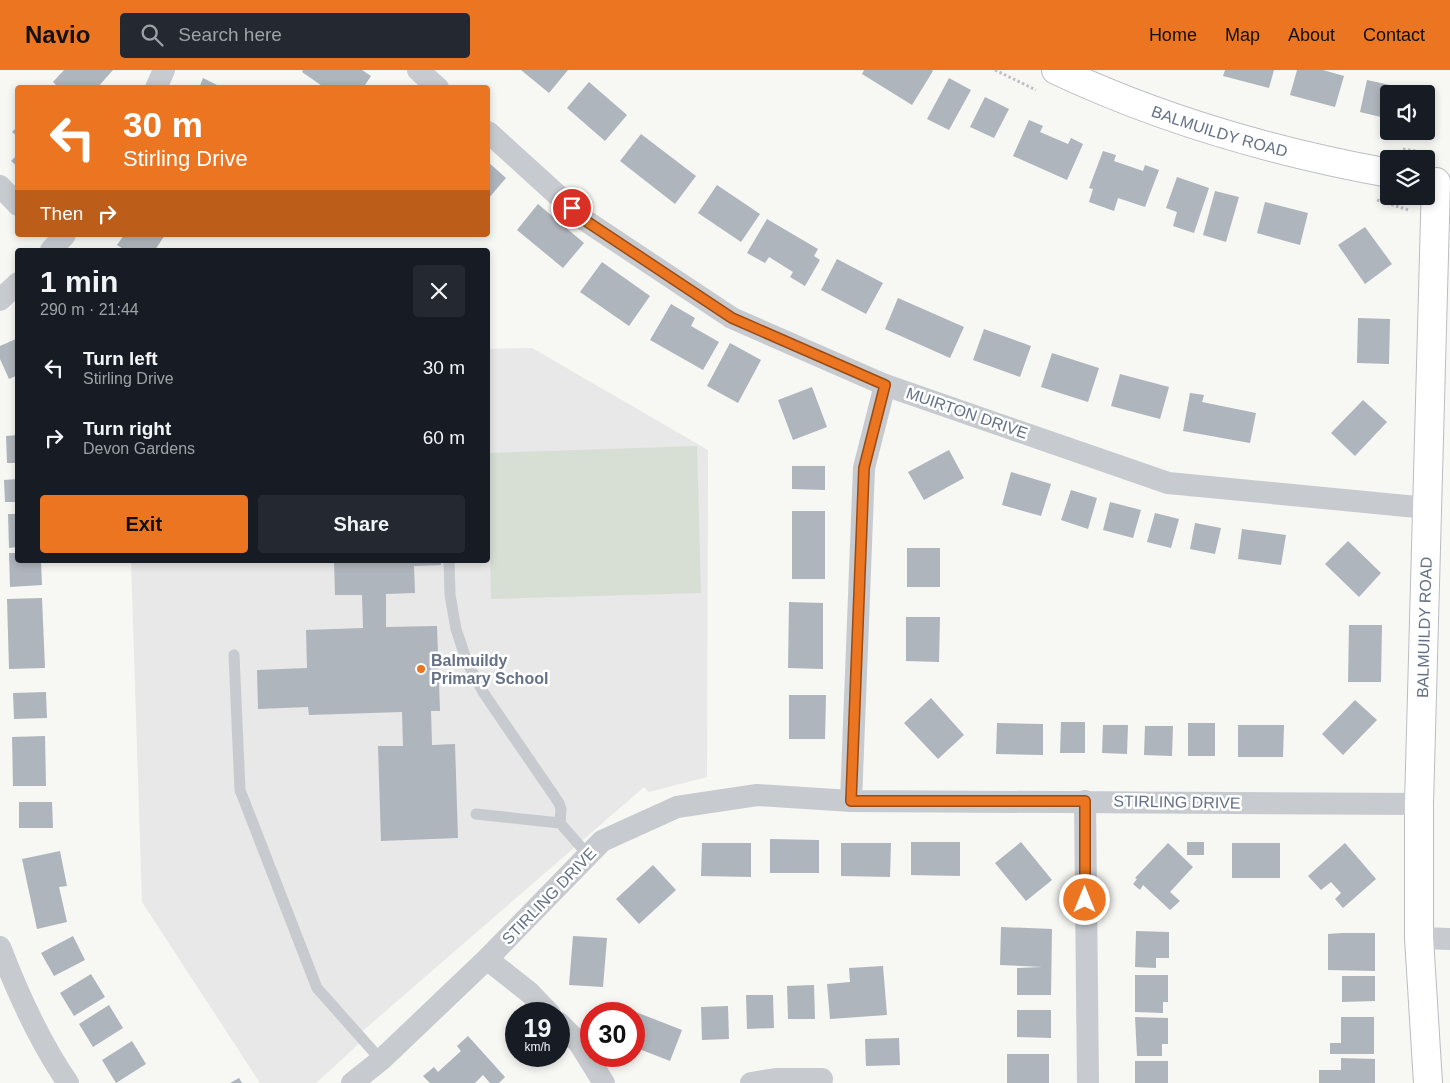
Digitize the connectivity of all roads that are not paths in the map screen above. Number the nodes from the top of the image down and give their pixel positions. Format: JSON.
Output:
{"nodes":[{"id":1,"x":164,"y":70,"type":"edge"},
{"id":2,"x":418,"y":70,"type":"edge"},
{"id":3,"x":1056,"y":70,"type":"edge"},
{"id":4,"x":157,"y":85,"type":"edge"},
{"id":5,"x":435,"y":85,"type":"edge"},
{"id":6,"x":490,"y":134,"type":"edge"},
{"id":7,"x":1380,"y":171,"type":"edge"},
{"id":8,"x":1437,"y":182,"type":"edge"},
{"id":9,"x":0,"y":186,"type":"edge"},
{"id":10,"x":15,"y":201,"type":"edge"},
{"id":11,"x":15,"y":286,"type":"edge"},
{"id":12,"x":0,"y":300,"type":"edge"},
{"id":13,"x":885,"y":385,"type":"junction"},
{"id":14,"x":1427,"y":508,"type":"junction"},
{"id":15,"x":449,"y":563,"type":"edge"},
{"id":16,"x":234,"y":655,"type":"dead end"},
{"id":17,"x":851,"y":801,"type":"junction"},
{"id":18,"x":1085,"y":801,"type":"junction"},
{"id":19,"x":1419,"y":804,"type":"junction"},
{"id":20,"x":476,"y":814,"type":"dead end"},
{"id":21,"x":560,"y":823,"type":"junction"},
{"id":22,"x":588,"y":855,"type":"junction"},
{"id":23,"x":1419,"y":938,"type":"junction"},
{"id":24,"x":1450,"y":939,"type":"edge"},
{"id":25,"x":0,"y":947,"type":"edge"},
{"id":26,"x":487,"y":959,"type":"junction"},
{"id":27,"x":538,"y":1002,"type":"edge"},
{"id":28,"x":570,"y":1034,"type":"edge"},
{"id":29,"x":381,"y":1060,"type":"junction"},
{"id":30,"x":822,"y":1079,"type":"dead end"},
{"id":31,"x":68,"y":1083,"type":"edge"},
{"id":32,"x":352,"y":1083,"type":"edge"},
{"id":33,"x":604,"y":1083,"type":"edge"},
{"id":34,"x":751,"y":1083,"type":"edge"},
{"id":35,"x":1088,"y":1083,"type":"edge"},
{"id":36,"x":1428,"y":1083,"type":"edge"}],
"edges":[{"from":1,"to":4,"type":"street"},
{"from":2,"to":5,"type":"street"},
{"from":3,"to":7,"type":"street","name":"BALMUILDY ROAD"},
{"from":6,"to":13,"type":"street","name":"MUIRTON DRIVE"},
{"from":8,"to":14,"type":"street","name":"BALMUILDY ROAD"},
{"from":9,"to":10,"type":"street"},
{"from":11,"to":12,"type":"street"},
{"from":13,"to":14,"type":"street","name":"MUIRTON DRIVE"},
{"from":13,"to":17,"type":"street"},
{"from":14,"to":19,"type":"street","name":"BALMUILDY ROAD"},
{"from":15,"to":21,"type":"lane"},
{"from":16,"to":29,"type":"lane"},
{"from":17,"to":18,"type":"street","name":"STIRLING DRIVE"},
{"from":17,"to":22,"type":"street","name":"STIRLING DRIVE"},
{"from":18,"to":19,"type":"street","name":"STIRLING DRIVE"},
{"from":18,"to":35,"type":"street"},
{"from":19,"to":23,"type":"street","name":"BALMUILDY ROAD"},
{"from":20,"to":21,"type":"lane"},
{"from":21,"to":22,"type":"lane"},
{"from":22,"to":26,"type":"street","name":"STIRLING DRIVE"},
{"from":23,"to":24,"type":"street"},
{"from":23,"to":36,"type":"street","name":"BALMUILDY ROAD"},
{"from":25,"to":31,"type":"street"},
{"from":26,"to":27,"type":"street"},
{"from":26,"to":29,"type":"street","name":"STIRLING DRIVE"},
{"from":28,"to":33,"type":"street"},
{"from":29,"to":32,"type":"street","name":"STIRLING DRIVE"},
{"from":30,"to":34,"type":"street"}]}
